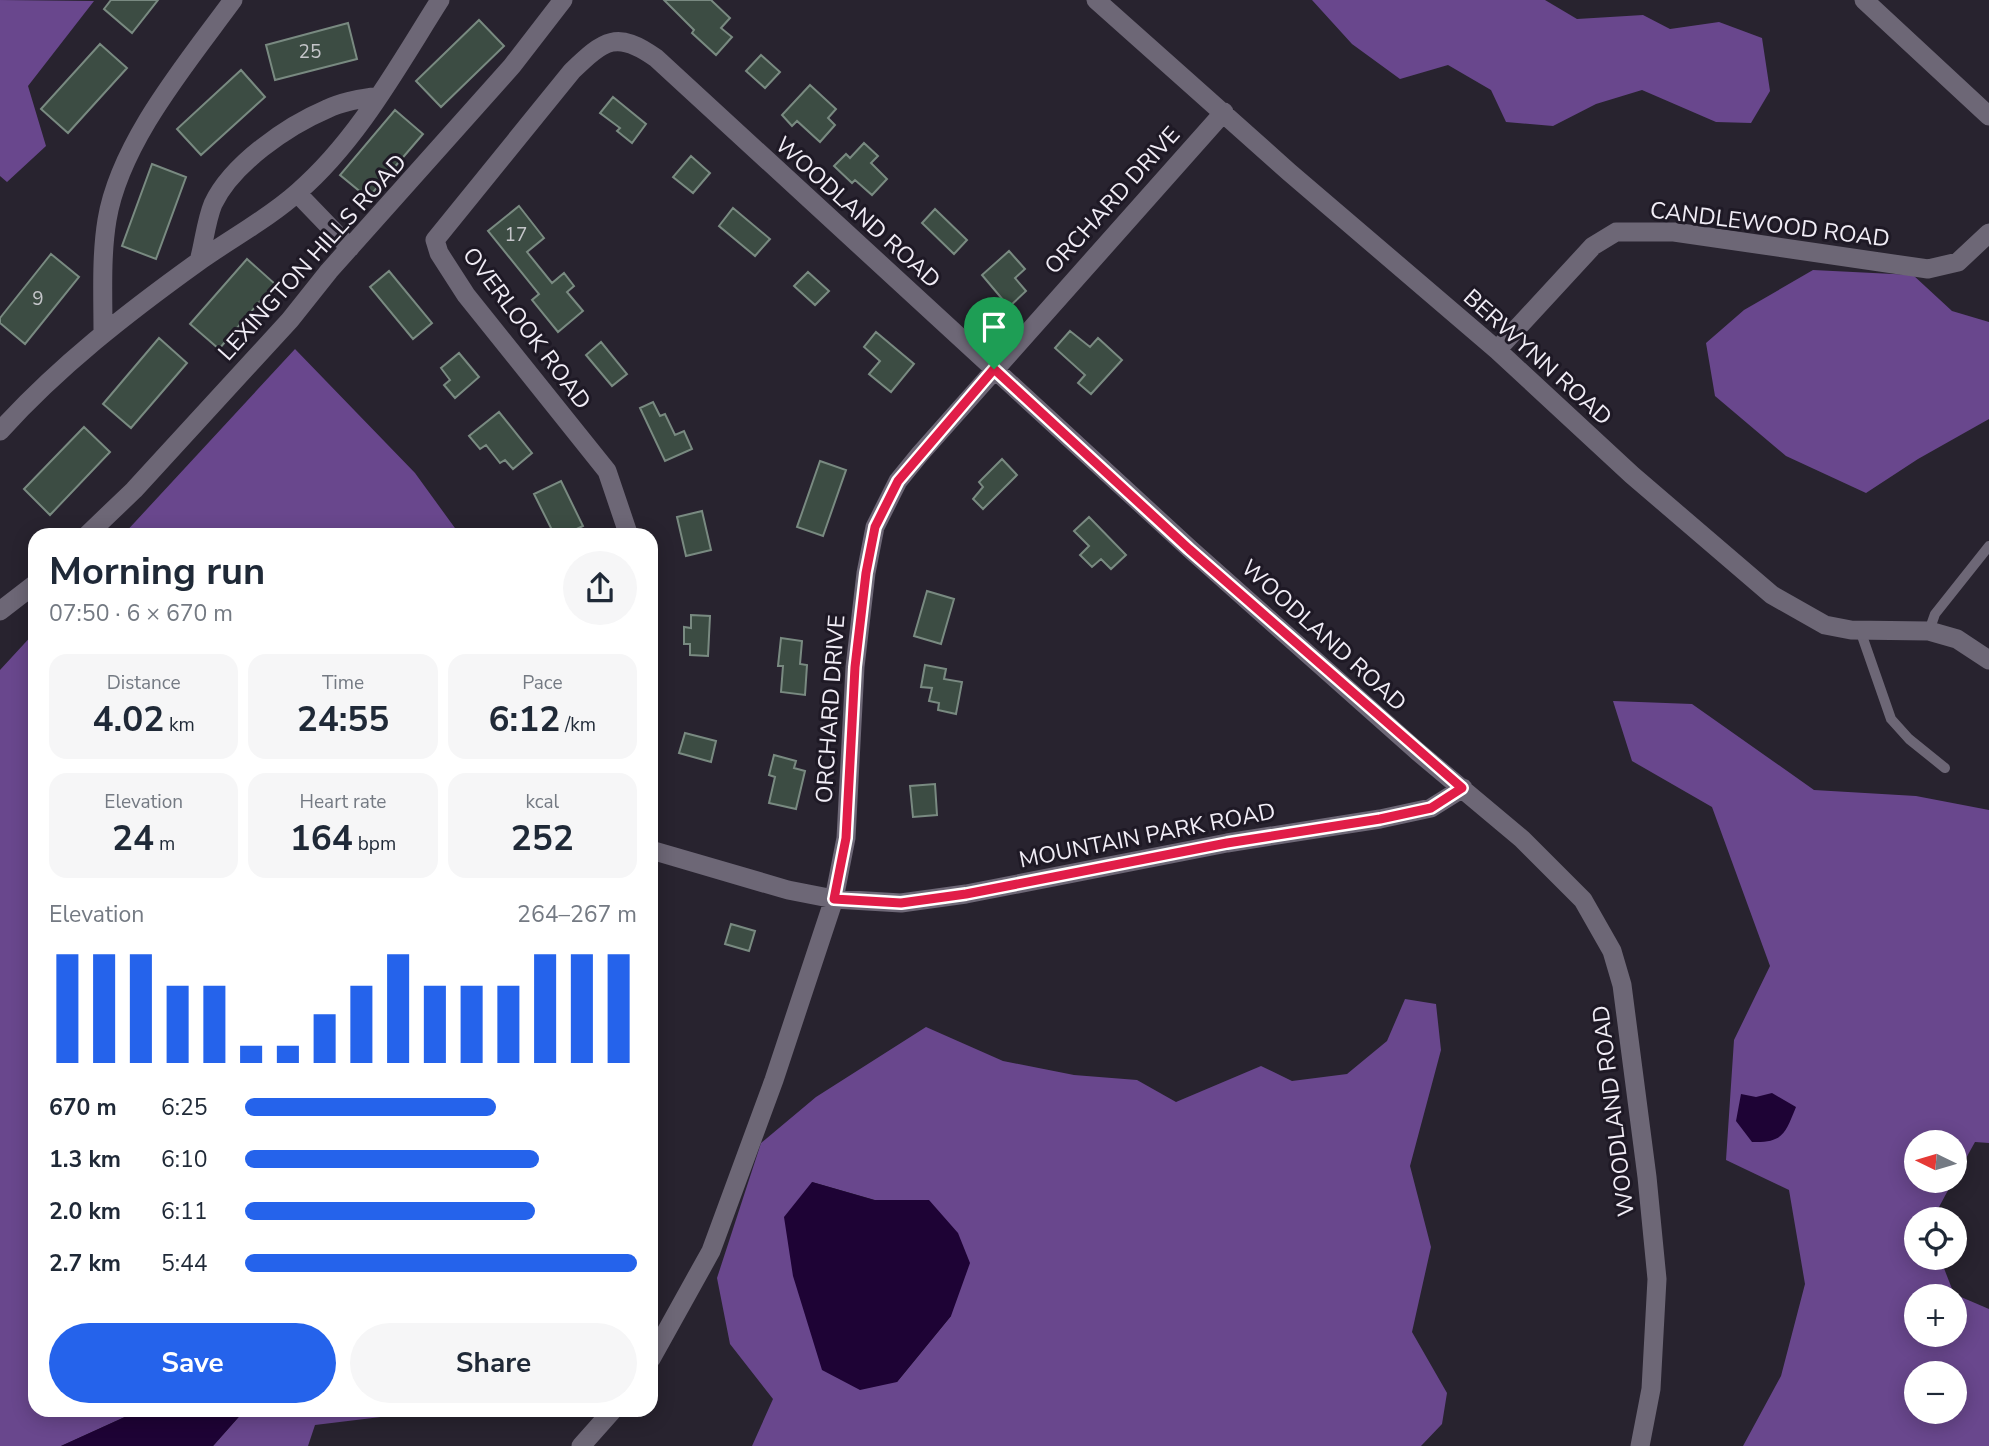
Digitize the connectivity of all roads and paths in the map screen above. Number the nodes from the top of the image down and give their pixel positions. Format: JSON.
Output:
{"nodes":[{"id":1,"x":233,"y":0,"type":"edge"},
{"id":2,"x":440,"y":0,"type":"edge"},
{"id":3,"x":563,"y":0,"type":"edge"},
{"id":4,"x":1096,"y":0,"type":"edge"},
{"id":5,"x":1864,"y":0,"type":"edge"},
{"id":6,"x":615,"y":40,"type":"joint"},
{"id":7,"x":379,"y":96,"type":"junction"},
{"id":8,"x":1224,"y":112,"type":"junction"},
{"id":9,"x":1989,"y":116,"type":"edge"},
{"id":10,"x":297,"y":193,"type":"junction"},
{"id":11,"x":1989,"y":233,"type":"edge"},
{"id":12,"x":350,"y":248,"type":"junction"},
{"id":13,"x":199,"y":261,"type":"junction"},
{"id":14,"x":103,"y":332,"type":"junction"},
{"id":15,"x":1497,"y":350,"type":"junction"},
{"id":16,"x":994,"y":369,"type":"junction"},
{"id":17,"x":0,"y":431,"type":"edge"},
{"id":18,"x":95,"y":528,"type":"edge"},
{"id":19,"x":626,"y":528,"type":"edge"},
{"id":20,"x":1989,"y":546,"type":"edge"},
{"id":21,"x":28,"y":589,"type":"edge"},
{"id":22,"x":0,"y":611,"type":"edge"},
{"id":23,"x":1860,"y":630,"type":"junction"},
{"id":24,"x":1929,"y":631,"type":"junction"},
{"id":25,"x":1989,"y":660,"type":"edge"},
{"id":26,"x":1945,"y":768,"type":"dead end"},
{"id":27,"x":1462,"y":788,"type":"junction"},
{"id":28,"x":658,"y":852,"type":"edge"},
{"id":29,"x":834,"y":899,"type":"junction"},
{"id":30,"x":658,"y":1346,"type":"edge"},
{"id":31,"x":607,"y":1417,"type":"edge"},
{"id":32,"x":581,"y":1446,"type":"edge"},
{"id":33,"x":1640,"y":1446,"type":"edge"}],
"edges":[{"from":1,"to":14,"type":"street"},
{"from":2,"to":7,"type":"street"},
{"from":3,"to":12,"type":"street","name":"LEXINGTON HILLS ROAD"},
{"from":4,"to":8,"type":"street","name":"BERWYNN ROAD"},
{"from":5,"to":9,"type":"street"},
{"from":6,"to":16,"type":"street","name":"WOODLAND ROAD"},
{"from":6,"to":19,"type":"street","name":"OVERLOOK ROAD"},
{"from":7,"to":10,"type":"street"},
{"from":7,"to":13,"type":"street"},
{"from":8,"to":15,"type":"street","name":"BERWYNN ROAD"},
{"from":8,"to":16,"type":"street","name":"ORCHARD DRIVE"},
{"from":10,"to":12,"type":"street"},
{"from":10,"to":13,"type":"street"},
{"from":11,"to":15,"type":"street","name":"CANDLEWOOD ROAD"},
{"from":12,"to":18,"type":"street","name":"LEXINGTON HILLS ROAD"},
{"from":13,"to":14,"type":"street"},
{"from":14,"to":17,"type":"street"},
{"from":15,"to":23,"type":"street","name":"BERWYNN ROAD"},
{"from":16,"to":27,"type":"street","name":"WOODLAND ROAD"},
{"from":16,"to":29,"type":"street","name":"ORCHARD DRIVE"},
{"from":20,"to":24,"type":"lane"},
{"from":21,"to":22,"type":"street"},
{"from":23,"to":24,"type":"street","name":"BERWYNN ROAD"},
{"from":23,"to":26,"type":"lane"},
{"from":24,"to":25,"type":"street","name":"BERWYNN ROAD"},
{"from":27,"to":29,"type":"street","name":"MOUNTAIN PARK ROAD"},
{"from":27,"to":33,"type":"street","name":"WOODLAND ROAD"},
{"from":28,"to":29,"type":"street"},
{"from":29,"to":30,"type":"street","name":"ORCHARD DRIVE"},
{"from":31,"to":32,"type":"street"}]}
